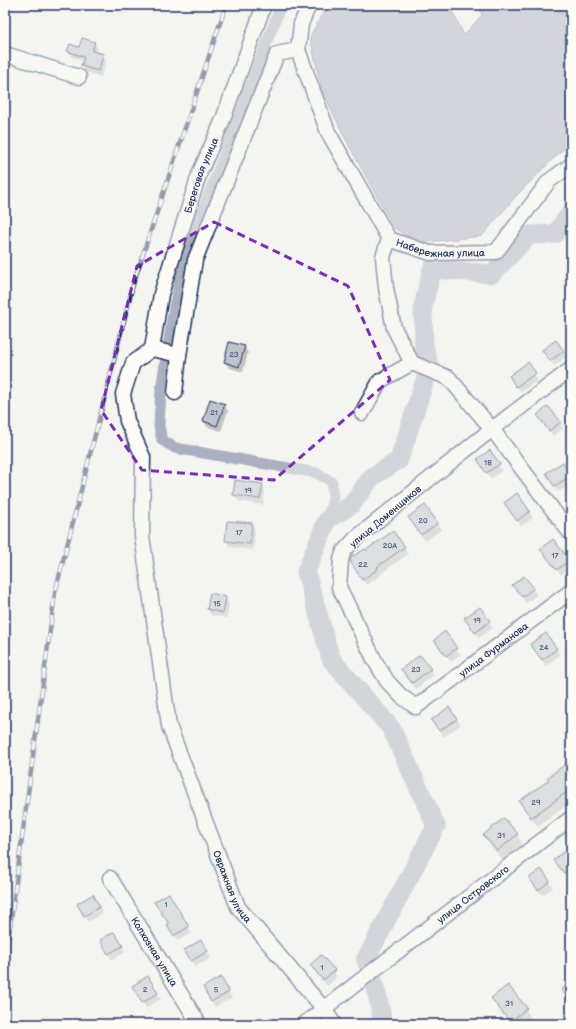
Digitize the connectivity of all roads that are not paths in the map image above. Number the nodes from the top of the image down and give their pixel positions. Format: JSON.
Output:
{"nodes":[{"id":1,"x":264,"y":5,"type":"edge"},
{"id":2,"x":309,"y":5,"type":"edge"},
{"id":3,"x":298,"y":50,"type":"junction"},
{"id":4,"x":5,"y":54,"type":"edge"},
{"id":5,"x":79,"y":77,"type":"dead end"},
{"id":6,"x":571,"y":165,"type":"edge"},
{"id":7,"x":389,"y":240,"type":"junction"},
{"id":8,"x":152,"y":349,"type":"junction"},
{"id":9,"x":178,"y":355,"type":"junction"},
{"id":10,"x":412,"y":363,"type":"junction"},
{"id":11,"x":571,"y":369,"type":"edge"},
{"id":12,"x":175,"y":393,"type":"dead end"},
{"id":13,"x":362,"y":413,"type":"dead end"},
{"id":14,"x":492,"y":429,"type":"junction"},
{"id":15,"x":571,"y":534,"type":"edge"},
{"id":16,"x":571,"y":591,"type":"edge"},
{"id":17,"x":416,"y":707,"type":"joint"},
{"id":18,"x":571,"y":818,"type":"edge"},
{"id":19,"x":110,"y":878,"type":"dead end"},
{"id":20,"x":324,"y":1009,"type":"junction"},
{"id":21,"x":198,"y":1024,"type":"edge"},
{"id":22,"x":304,"y":1024,"type":"edge"},
{"id":23,"x":334,"y":1024,"type":"edge"}],
"edges":[{"from":1,"to":8,"type":"street","name":"Береговая улица"},
{"from":2,"to":3,"type":"street"},
{"from":3,"to":7,"type":"street"},
{"from":3,"to":9,"type":"street"},
{"from":4,"to":5,"type":"street"},
{"from":6,"to":7,"type":"street","name":"Набережная улица"},
{"from":7,"to":10,"type":"street"},
{"from":8,"to":9,"type":"street"},
{"from":8,"to":20,"type":"street","name":"Овражная улица"},
{"from":9,"to":12,"type":"street"},
{"from":10,"to":13,"type":"street"},
{"from":10,"to":14,"type":"street"},
{"from":11,"to":14,"type":"street","name":"улица Доменщиков"},
{"from":14,"to":15,"type":"street"},
{"from":14,"to":17,"type":"street","name":"улица Доменщиков"},
{"from":16,"to":17,"type":"street","name":"улица Фурманова"},
{"from":18,"to":20,"type":"street","name":"улица Островского"},
{"from":19,"to":21,"type":"street","name":"Колхозная улица"},
{"from":20,"to":22,"type":"street","name":"улица Островского"},
{"from":20,"to":23,"type":"street","name":"Овражная улица"}]}
